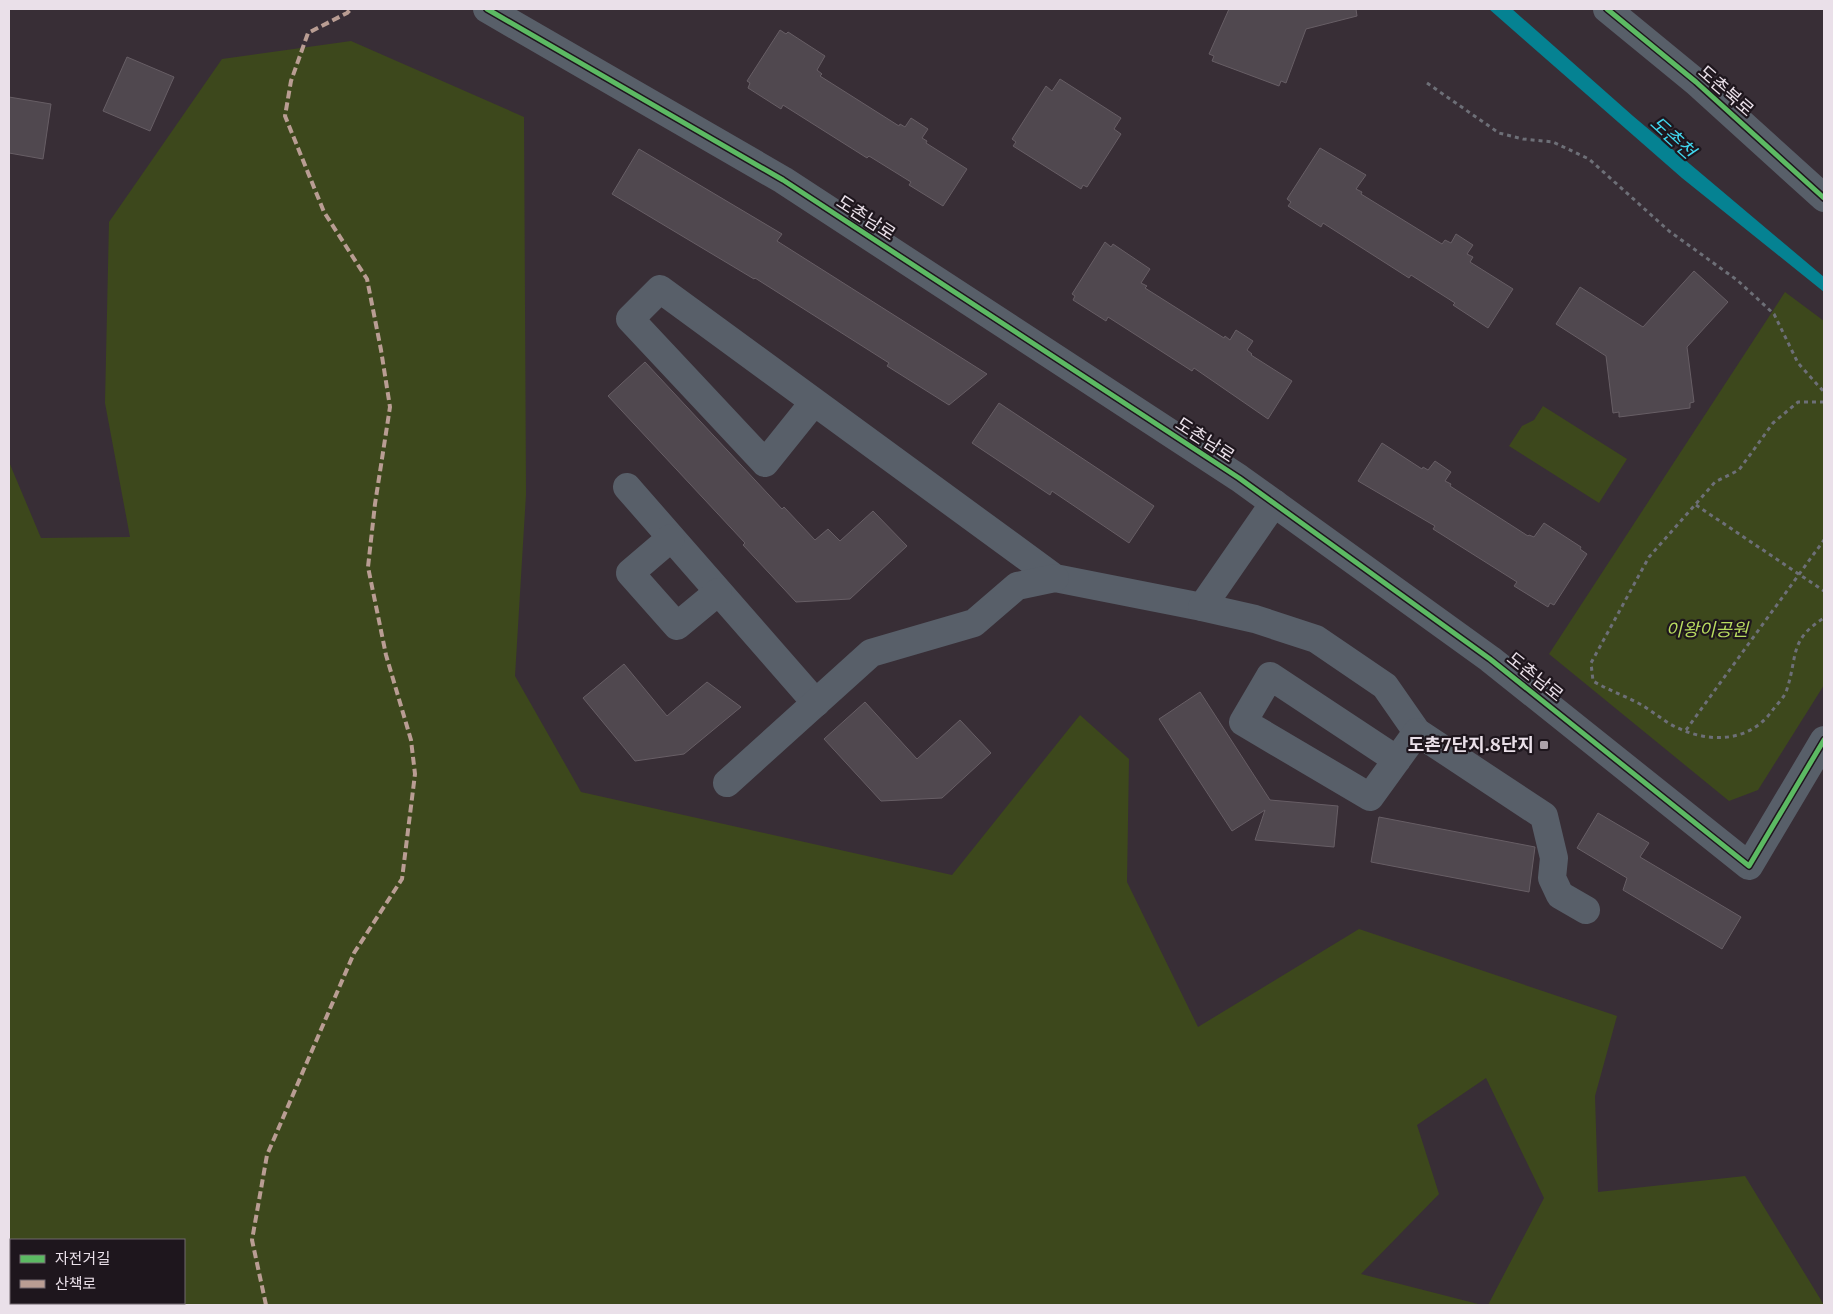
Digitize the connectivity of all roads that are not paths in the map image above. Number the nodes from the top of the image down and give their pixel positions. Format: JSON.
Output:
{"nodes":[{"id":1,"x":488,"y":9,"type":"edge"},
{"id":2,"x":1606,"y":9,"type":"edge"},
{"id":3,"x":1824,"y":198,"type":"edge"},
{"id":4,"x":814,"y":402,"type":"junction"},
{"id":5,"x":627,"y":487,"type":"dead end"},
{"id":6,"x":1274,"y":503,"type":"junction"},
{"id":7,"x":671,"y":538,"type":"junction"},
{"id":8,"x":1055,"y":578,"type":"junction"},
{"id":9,"x":718,"y":592,"type":"junction"},
{"id":10,"x":1202,"y":607,"type":"junction"},
{"id":11,"x":816,"y":703,"type":"junction"},
{"id":12,"x":1417,"y":732,"type":"junction"},
{"id":13,"x":1824,"y":740,"type":"edge"},
{"id":14,"x":1396,"y":760,"type":"junction"},
{"id":15,"x":727,"y":783,"type":"dead end"},
{"id":16,"x":1586,"y":910,"type":"dead end"}],
"edges":[{"from":1,"to":6,"type":"street","name":"도촌남로"},
{"from":2,"to":3,"type":"street","name":"도촌북로"},
{"from":4,"to":4,"type":"street"},
{"from":4,"to":8,"type":"street"},
{"from":5,"to":7,"type":"street"},
{"from":6,"to":10,"type":"street"},
{"from":6,"to":13,"type":"street","name":"도촌남로"},
{"from":7,"to":9,"type":"street"},
{"from":7,"to":9,"type":"street"},
{"from":8,"to":10,"type":"street"},
{"from":8,"to":11,"type":"street"},
{"from":9,"to":11,"type":"street"},
{"from":10,"to":12,"type":"street"},
{"from":11,"to":15,"type":"street"},
{"from":12,"to":14,"type":"street"},
{"from":12,"to":16,"type":"street"},
{"from":14,"to":14,"type":"street"}]}
